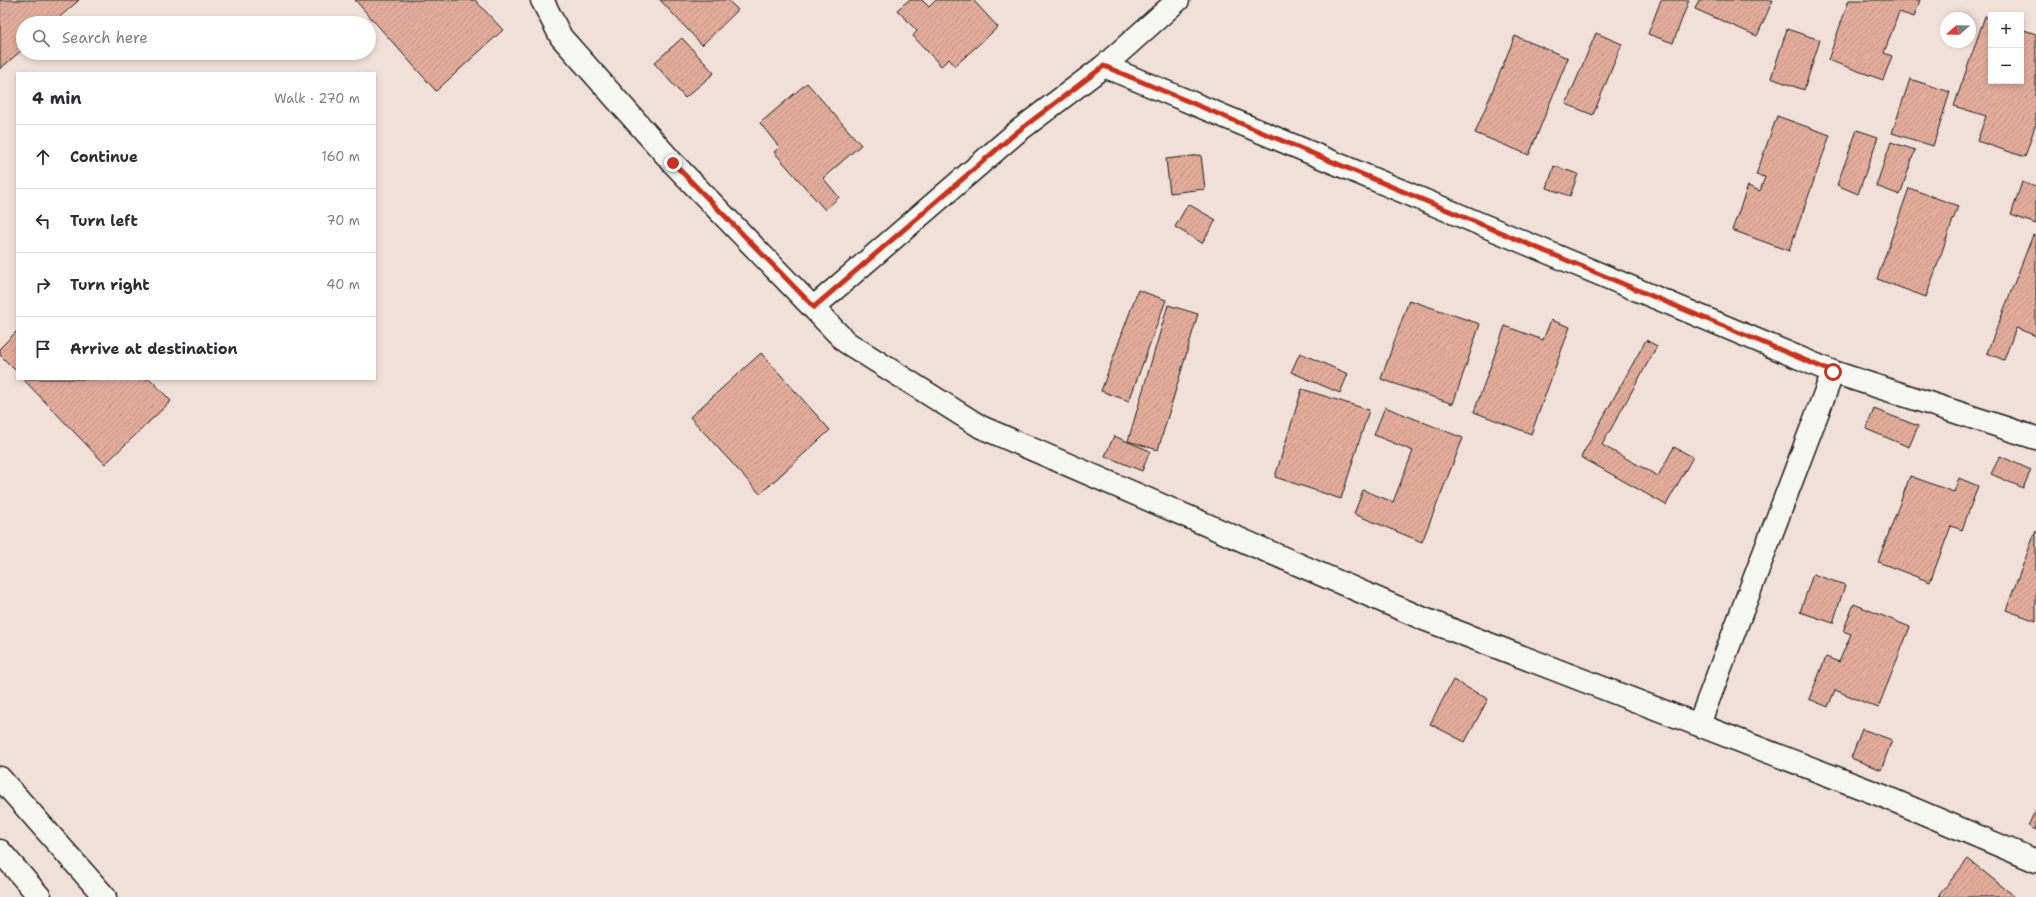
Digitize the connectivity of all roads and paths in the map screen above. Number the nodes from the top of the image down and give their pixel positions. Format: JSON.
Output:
{"nodes":[{"id":1,"x":542,"y":0,"type":"edge"},
{"id":2,"x":1178,"y":0,"type":"edge"},
{"id":3,"x":1104,"y":66,"type":"junction"},
{"id":4,"x":814,"y":307,"type":"junction"},
{"id":5,"x":1833,"y":372,"type":"junction"},
{"id":6,"x":2036,"y":438,"type":"edge"},
{"id":7,"x":1699,"y":724,"type":"junction"},
{"id":8,"x":0,"y":778,"type":"edge"},
{"id":9,"x":0,"y":851,"type":"edge"},
{"id":10,"x":2036,"y":861,"type":"edge"},
{"id":11,"x":40,"y":897,"type":"edge"},
{"id":12,"x":105,"y":897,"type":"edge"}],
"edges":[{"from":1,"to":4,"type":"street"},
{"from":2,"to":3,"type":"street"},
{"from":3,"to":4,"type":"street"},
{"from":3,"to":5,"type":"street"},
{"from":4,"to":7,"type":"street"},
{"from":5,"to":6,"type":"street"},
{"from":5,"to":7,"type":"street"},
{"from":7,"to":10,"type":"street"},
{"from":8,"to":12,"type":"street"},
{"from":9,"to":11,"type":"street"}]}
